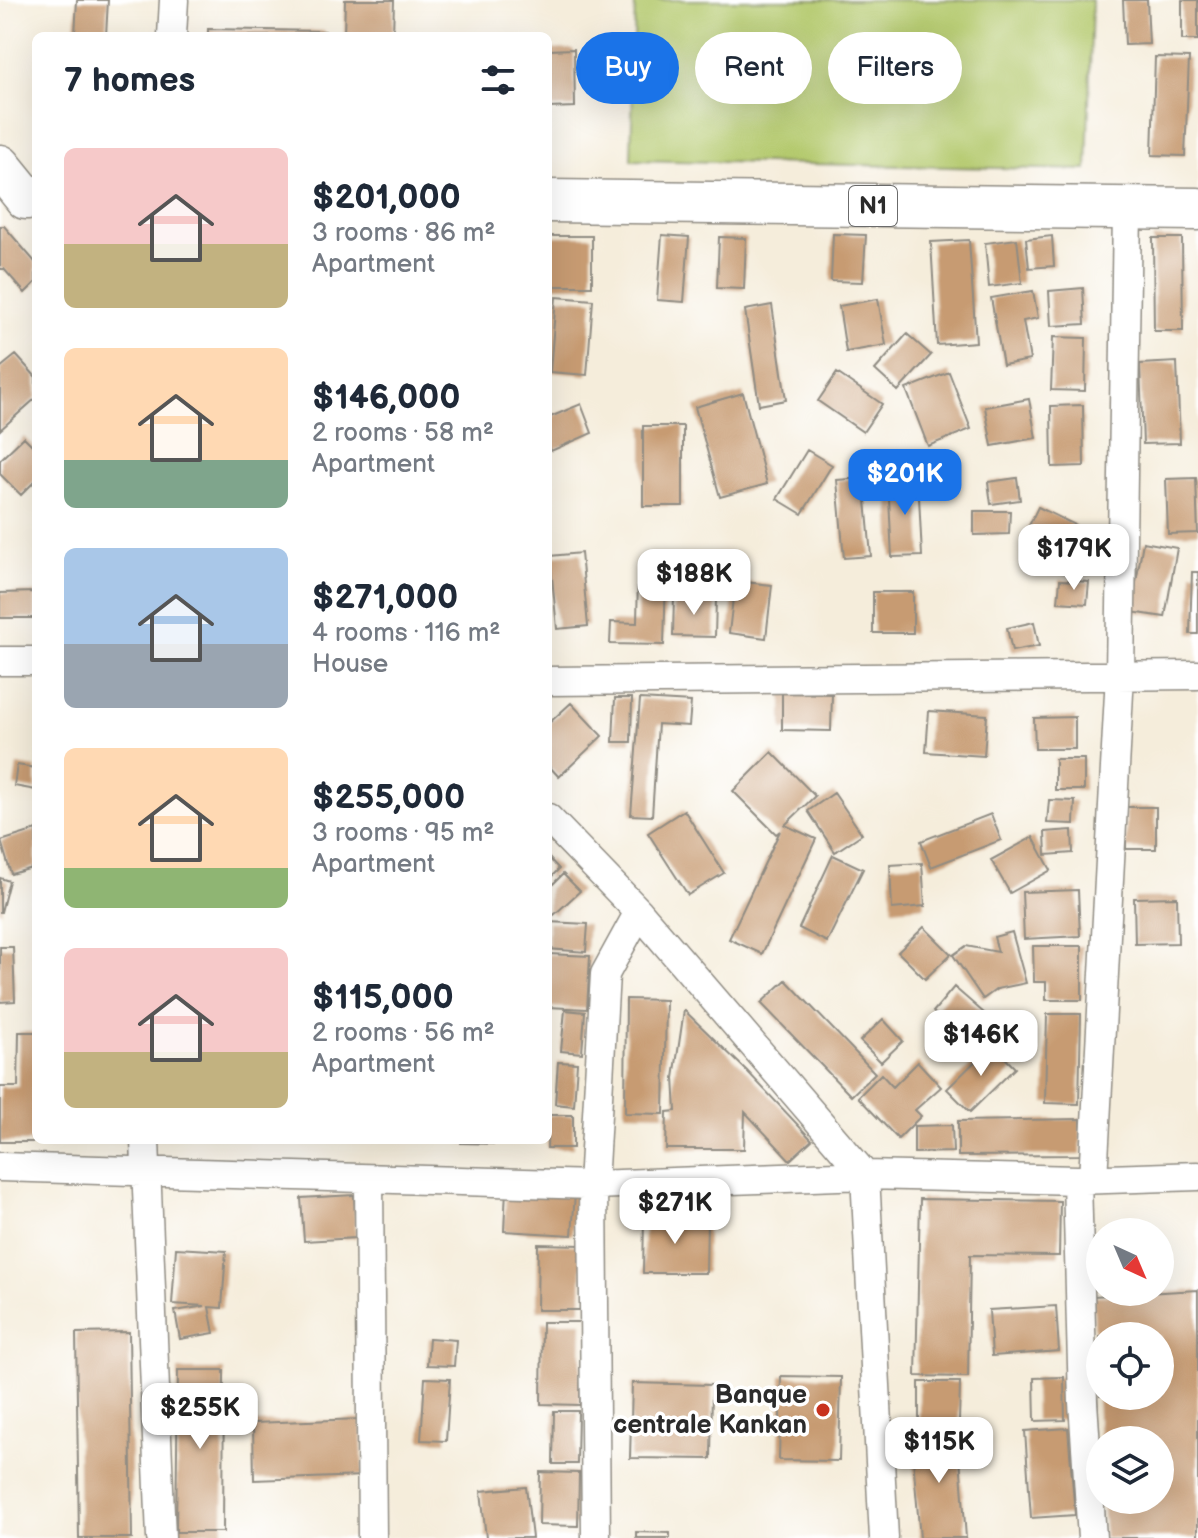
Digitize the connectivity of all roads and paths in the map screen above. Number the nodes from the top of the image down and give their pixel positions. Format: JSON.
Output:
{"nodes":[{"id":1,"x":174,"y":0,"type":"edge"},
{"id":2,"x":172,"y":32,"type":"edge"},
{"id":3,"x":0,"y":166,"type":"edge"},
{"id":4,"x":25,"y":200,"type":"edge"},
{"id":5,"x":552,"y":201,"type":"edge"},
{"id":6,"x":1198,"y":209,"type":"edge"},
{"id":7,"x":1127,"y":210,"type":"junction"},
{"id":8,"x":0,"y":661,"type":"edge"},
{"id":9,"x":32,"y":661,"type":"edge"},
{"id":10,"x":1120,"y":674,"type":"junction"},
{"id":11,"x":1198,"y":675,"type":"edge"},
{"id":12,"x":552,"y":681,"type":"edge"},
{"id":13,"x":552,"y":822,"type":"edge"},
{"id":14,"x":639,"y":912,"type":"junction"},
{"id":15,"x":145,"y":1144,"type":"edge"},
{"id":16,"x":0,"y":1167,"type":"edge"},
{"id":17,"x":145,"y":1173,"type":"junction"},
{"id":18,"x":865,"y":1175,"type":"junction"},
{"id":19,"x":1198,"y":1176,"type":"edge"},
{"id":20,"x":1085,"y":1179,"type":"junction"},
{"id":21,"x":369,"y":1180,"type":"junction"},
{"id":22,"x":593,"y":1185,"type":"junction"},
{"id":23,"x":161,"y":1538,"type":"edge"},
{"id":24,"x":372,"y":1538,"type":"edge"},
{"id":25,"x":596,"y":1538,"type":"edge"},
{"id":26,"x":884,"y":1538,"type":"edge"},
{"id":27,"x":1092,"y":1538,"type":"edge"}],
"edges":[{"from":1,"to":2,"type":"street"},
{"from":3,"to":4,"type":"highway"},
{"from":5,"to":7,"type":"highway","number":"N1"},
{"from":6,"to":7,"type":"highway","number":"N1"},
{"from":7,"to":10,"type":"street"},
{"from":8,"to":9,"type":"street"},
{"from":10,"to":11,"type":"street"},
{"from":10,"to":12,"type":"street"},
{"from":10,"to":20,"type":"street"},
{"from":13,"to":14,"type":"street"},
{"from":14,"to":18,"type":"street"},
{"from":14,"to":22,"type":"street"},
{"from":15,"to":17,"type":"street"},
{"from":16,"to":17,"type":"street"},
{"from":17,"to":21,"type":"street"},
{"from":17,"to":23,"type":"street"},
{"from":18,"to":20,"type":"street"},
{"from":18,"to":22,"type":"street"},
{"from":18,"to":26,"type":"street"},
{"from":19,"to":20,"type":"street"},
{"from":20,"to":27,"type":"street"},
{"from":21,"to":22,"type":"street"},
{"from":21,"to":24,"type":"street"},
{"from":22,"to":25,"type":"street"}]}
